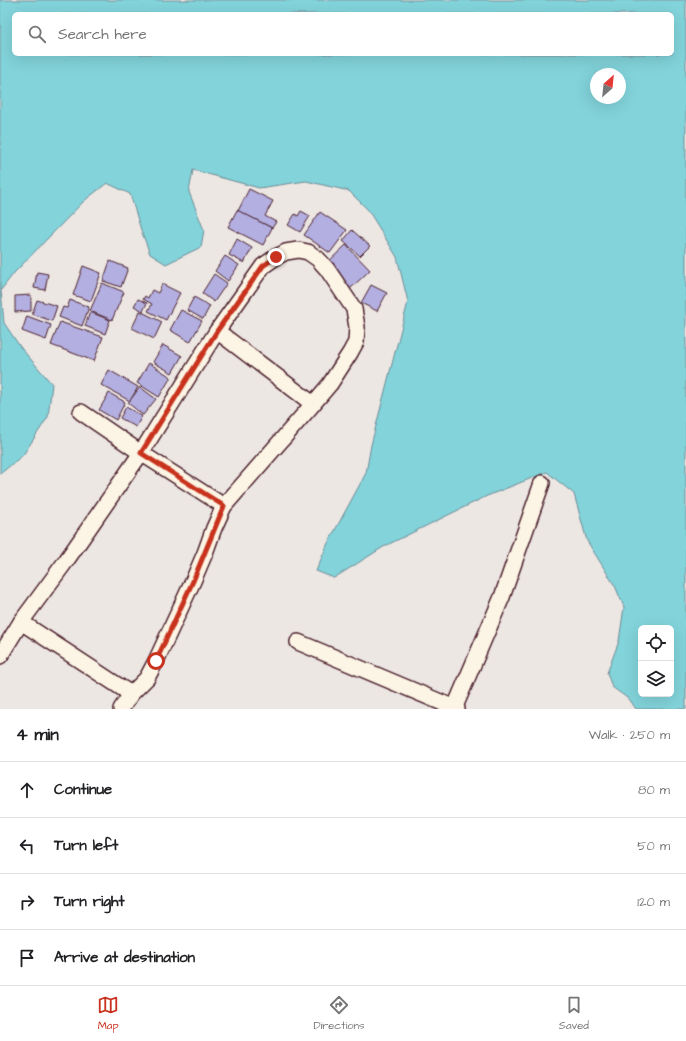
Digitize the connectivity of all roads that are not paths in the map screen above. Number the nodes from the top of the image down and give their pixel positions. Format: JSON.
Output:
{"nodes":[{"id":1,"x":217,"y":331,"type":"junction"},
{"id":2,"x":313,"y":404,"type":"junction"},
{"id":3,"x":81,"y":412,"type":"dead end"},
{"id":4,"x":141,"y":453,"type":"junction"},
{"id":5,"x":542,"y":483,"type":"dead end"},
{"id":6,"x":224,"y":506,"type":"junction"},
{"id":7,"x":21,"y":622,"type":"junction"},
{"id":8,"x":298,"y":642,"type":"dead end"},
{"id":9,"x":0,"y":656,"type":"edge"},
{"id":10,"x":131,"y":694,"type":"junction"},
{"id":11,"x":121,"y":709,"type":"edge"},
{"id":12,"x":455,"y":709,"type":"edge"}],
"edges":[{"from":1,"to":2,"type":"street"},
{"from":1,"to":2,"type":"street"},
{"from":1,"to":4,"type":"street"},
{"from":2,"to":6,"type":"street"},
{"from":3,"to":4,"type":"street"},
{"from":4,"to":6,"type":"street"},
{"from":4,"to":7,"type":"street"},
{"from":5,"to":12,"type":"street"},
{"from":6,"to":10,"type":"street"},
{"from":7,"to":9,"type":"street"},
{"from":7,"to":10,"type":"street"},
{"from":8,"to":12,"type":"street"},
{"from":10,"to":11,"type":"street"}]}
